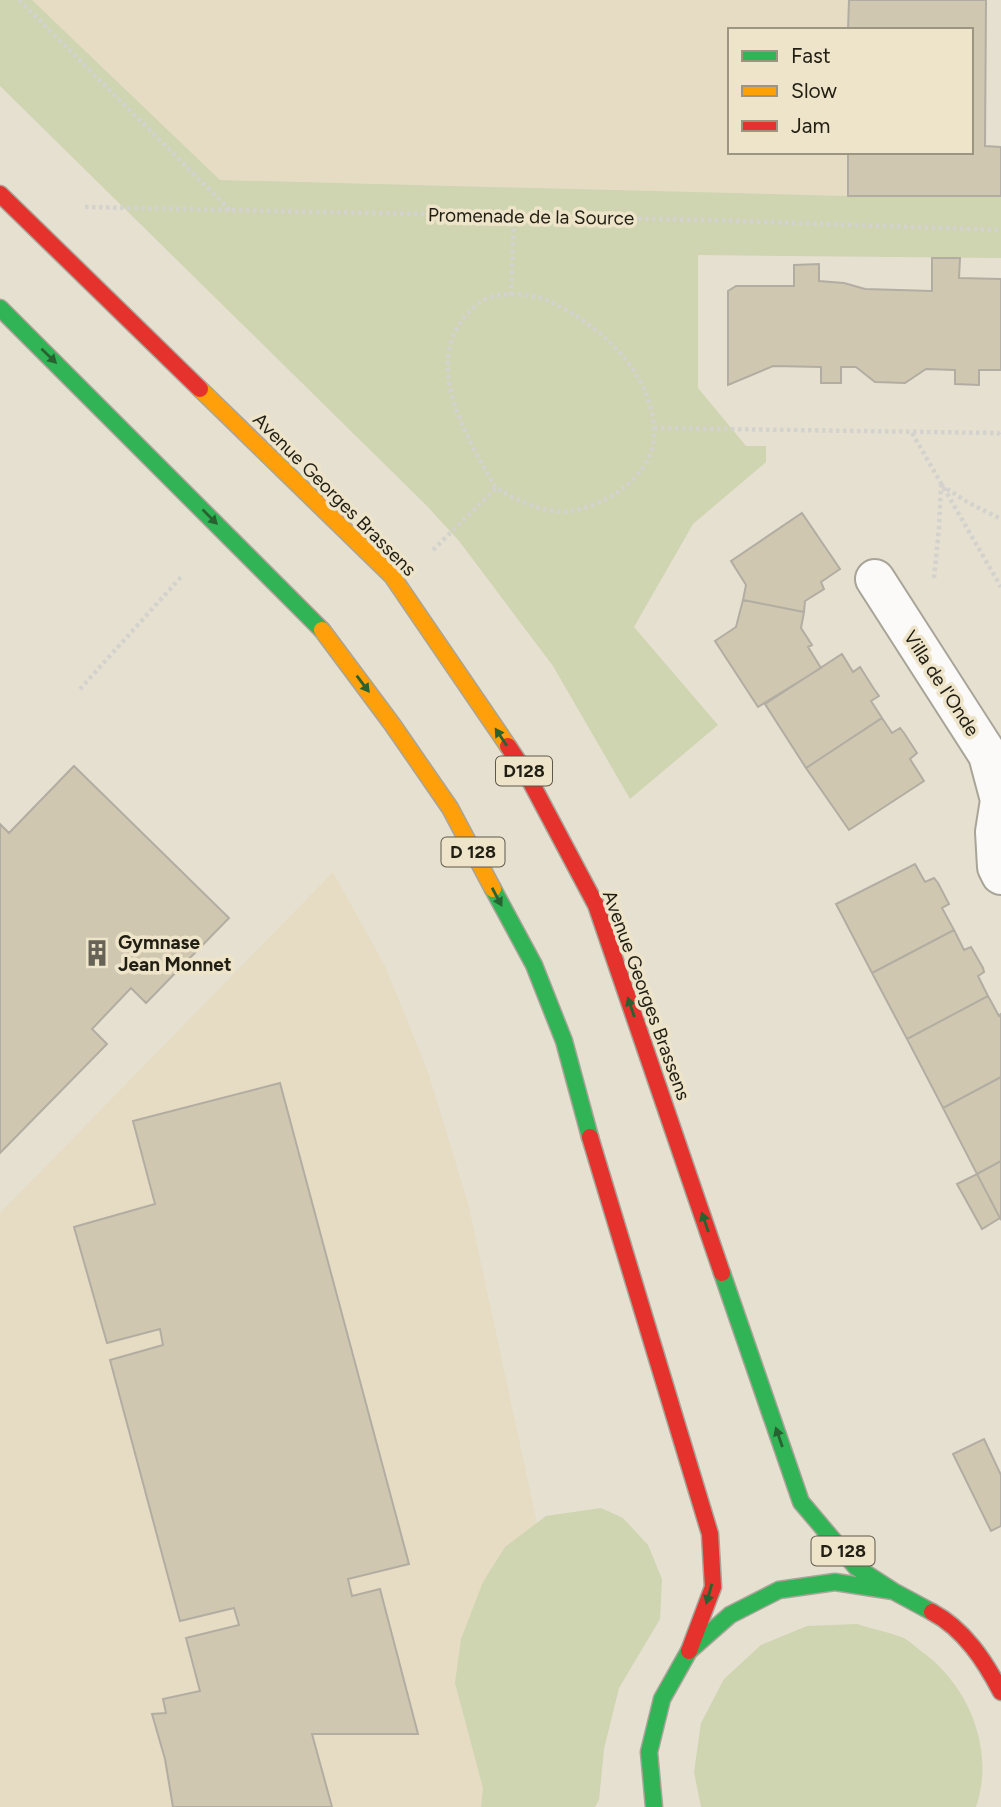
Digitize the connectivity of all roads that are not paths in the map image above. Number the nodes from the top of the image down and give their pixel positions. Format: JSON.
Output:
{"nodes":[{"id":1,"x":0,"y":194,"type":"edge"},
{"id":2,"x":0,"y":308,"type":"edge"},
{"id":3,"x":876,"y":579,"type":"dead end"},
{"id":4,"x":1001,"y":800,"type":"edge"},
{"id":5,"x":1001,"y":875,"type":"edge"},
{"id":6,"x":801,"y":1502,"type":"joint"},
{"id":7,"x":893,"y":1591,"type":"junction"},
{"id":8,"x":689,"y":1651,"type":"junction"},
{"id":9,"x":984,"y":1659,"type":"junction"},
{"id":10,"x":1001,"y":1661,"type":"edge"},
{"id":11,"x":1001,"y":1692,"type":"edge"},
{"id":12,"x":654,"y":1807,"type":"edge"}],
"edges":[{"from":6,"to":1,"type":"main road","name":"Avenue Georges Brassens","number":"D128","one_way":true},
{"from":2,"to":8,"type":"main road","number":"D 128","one_way":true},
{"from":3,"to":4,"type":"street","name":"Villa de l'Onde"},
{"from":4,"to":5,"type":"street","name":"Villa de l'Onde"},
{"from":6,"to":7,"type":"main road","name":"Avenue Georges Brassens","number":"D 128"},
{"from":7,"to":8,"type":"main road"},
{"from":7,"to":9,"type":"main road"},
{"from":8,"to":12,"type":"main road"},
{"from":9,"to":10,"type":"main road"},
{"from":9,"to":11,"type":"main road"}]}
